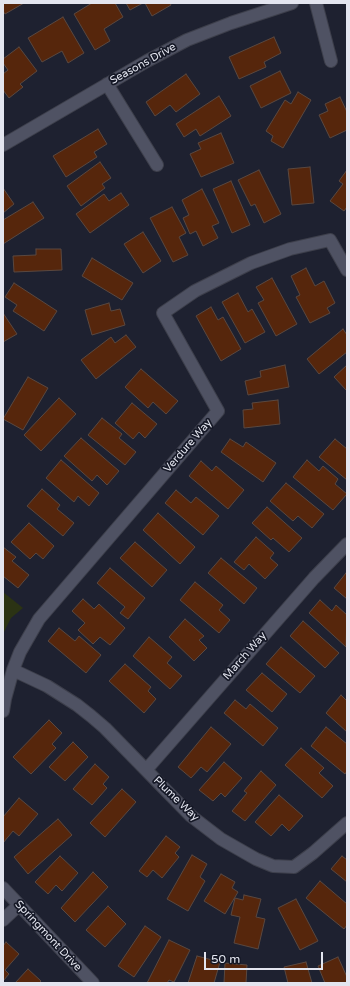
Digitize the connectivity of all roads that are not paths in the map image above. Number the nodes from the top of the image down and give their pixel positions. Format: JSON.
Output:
{"nodes":[{"id":1,"x":292,"y":3,"type":"edge"},
{"id":2,"x":316,"y":3,"type":"edge"},
{"id":3,"x":331,"y":61,"type":"dead end"},
{"id":4,"x":107,"y":84,"type":"junction"},
{"id":5,"x":3,"y":146,"type":"edge"},
{"id":6,"x":157,"y":166,"type":"dead end"},
{"id":7,"x":347,"y":270,"type":"edge"},
{"id":8,"x":347,"y":544,"type":"edge"},
{"id":9,"x":13,"y":670,"type":"junction"},
{"id":10,"x":3,"y":712,"type":"edge"},
{"id":11,"x":146,"y":770,"type":"junction"},
{"id":12,"x":347,"y":823,"type":"edge"},
{"id":13,"x":3,"y":888,"type":"edge"},
{"id":14,"x":19,"y":905,"type":"junction"},
{"id":15,"x":3,"y":920,"type":"edge"},
{"id":16,"x":92,"y":983,"type":"edge"}],
"edges":[{"from":1,"to":4,"type":"street","name":"Seasons Drive"},
{"from":2,"to":3,"type":"street"},
{"from":4,"to":5,"type":"street","name":"Seasons Drive"},
{"from":4,"to":6,"type":"street"},
{"from":7,"to":9,"type":"street","name":"Verdure Way"},
{"from":8,"to":11,"type":"street","name":"March Way"},
{"from":9,"to":10,"type":"street","name":"Verdure Way"},
{"from":9,"to":11,"type":"street","name":"Plume Way"},
{"from":11,"to":12,"type":"street","name":"Plume Way"},
{"from":13,"to":14,"type":"street","name":"Springmont Drive"},
{"from":14,"to":15,"type":"street"},
{"from":14,"to":16,"type":"street","name":"Springmont Drive"}]}
